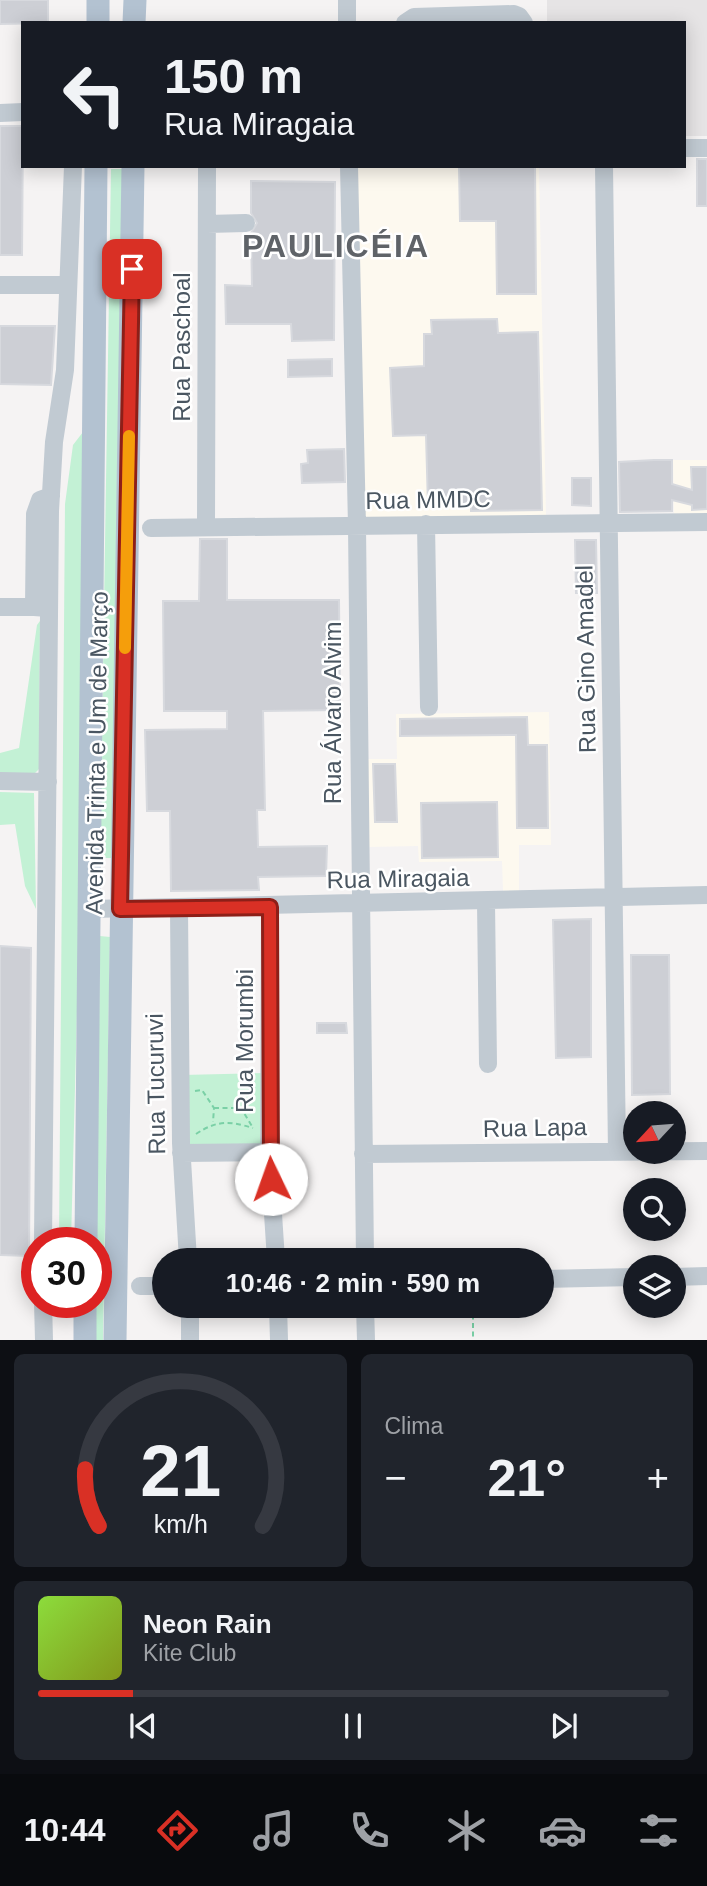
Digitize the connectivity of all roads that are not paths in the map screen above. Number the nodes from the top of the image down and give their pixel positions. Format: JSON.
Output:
{"nodes":[{"id":1,"x":98,"y":0,"type":"edge"},
{"id":2,"x":135,"y":0,"type":"edge"},
{"id":3,"x":347,"y":0,"type":"edge"},
{"id":4,"x":98,"y":21,"type":"edge"},
{"id":5,"x":134,"y":21,"type":"edge"},
{"id":6,"x":347,"y":21,"type":"edge"},
{"id":7,"x":408,"y":21,"type":"edge"},
{"id":8,"x":523,"y":21,"type":"edge"},
{"id":9,"x":0,"y":113,"type":"edge"},
{"id":10,"x":21,"y":113,"type":"edge"},
{"id":11,"x":686,"y":148,"type":"edge"},
{"id":12,"x":707,"y":148,"type":"edge"},
{"id":13,"x":73,"y":168,"type":"edge"},
{"id":14,"x":96,"y":168,"type":"edge"},
{"id":15,"x":133,"y":168,"type":"edge"},
{"id":16,"x":207,"y":168,"type":"edge"},
{"id":17,"x":349,"y":168,"type":"edge"},
{"id":18,"x":604,"y":168,"type":"edge"},
{"id":19,"x":246,"y":223,"type":"dead end"},
{"id":20,"x":207,"y":224,"type":"junction"},
{"id":21,"x":0,"y":285,"type":"edge"},
{"id":22,"x":67,"y":285,"type":"junction"},
{"id":23,"x":707,"y":522,"type":"edge"},
{"id":24,"x":608,"y":523,"type":"junction"},
{"id":25,"x":426,"y":524,"type":"junction"},
{"id":26,"x":357,"y":526,"type":"junction"},
{"id":27,"x":206,"y":527,"type":"junction"},
{"id":28,"x":150,"y":528,"type":"dead end"},
{"id":29,"x":0,"y":607,"type":"edge"},
{"id":30,"x":41,"y":607,"type":"junction"},
{"id":31,"x":429,"y":707,"type":"dead end"},
{"id":32,"x":0,"y":781,"type":"edge"},
{"id":33,"x":48,"y":782,"type":"junction"},
{"id":34,"x":707,"y":895,"type":"edge"},
{"id":35,"x":614,"y":898,"type":"junction"},
{"id":36,"x":486,"y":902,"type":"junction"},
{"id":37,"x":362,"y":905,"type":"junction"},
{"id":38,"x":270,"y":907,"type":"junction"},
{"id":39,"x":179,"y":908,"type":"junction"},
{"id":40,"x":90,"y":909,"type":"junction"},
{"id":41,"x":120,"y":909,"type":"junction"},
{"id":42,"x":488,"y":1064,"type":"dead end"},
{"id":43,"x":181,"y":1148,"type":"junction"},
{"id":44,"x":707,"y":1151,"type":"edge"},
{"id":45,"x":269,"y":1152,"type":"junction"},
{"id":46,"x":617,"y":1152,"type":"junction"},
{"id":47,"x":363,"y":1154,"type":"junction"},
{"id":48,"x":43,"y":1227,"type":"edge"},
{"id":49,"x":86,"y":1227,"type":"edge"},
{"id":50,"x":187,"y":1248,"type":"edge"},
{"id":51,"x":275,"y":1248,"type":"edge"},
{"id":52,"x":365,"y":1248,"type":"edge"},
{"id":53,"x":707,"y":1276,"type":"edge"},
{"id":54,"x":623,"y":1277,"type":"edge"},
{"id":55,"x":686,"y":1277,"type":"edge"},
{"id":56,"x":554,"y":1279,"type":"edge"},
{"id":57,"x":140,"y":1286,"type":"dead end"},
{"id":58,"x":152,"y":1286,"type":"edge"},
{"id":59,"x":43,"y":1318,"type":"edge"},
{"id":60,"x":85,"y":1318,"type":"edge"},
{"id":61,"x":190,"y":1318,"type":"edge"},
{"id":62,"x":278,"y":1318,"type":"edge"},
{"id":63,"x":365,"y":1318,"type":"edge"},
{"id":64,"x":44,"y":1340,"type":"edge"},
{"id":65,"x":85,"y":1340,"type":"edge"},
{"id":66,"x":115,"y":1340,"type":"edge"},
{"id":67,"x":190,"y":1340,"type":"edge"},
{"id":68,"x":279,"y":1340,"type":"edge"},
{"id":69,"x":366,"y":1340,"type":"edge"}],
"edges":[{"from":1,"to":4,"type":"main road"},
{"from":2,"to":5,"type":"main road"},
{"from":3,"to":6,"type":"street"},
{"from":7,"to":8,"type":"street"},
{"from":9,"to":10,"type":"street"},
{"from":11,"to":12,"type":"street"},
{"from":13,"to":22,"type":"street"},
{"from":14,"to":40,"type":"main road","name":"Avenida Trinta e Um de Março"},
{"from":15,"to":41,"type":"main road","name":"Avenida Trinta e Um de Março"},
{"from":16,"to":20,"type":"street","name":"Rua Paschoal"},
{"from":17,"to":26,"type":"street","name":"Rua Álvaro Alvim"},
{"from":18,"to":24,"type":"street","name":"Rua Gino Amadel"},
{"from":19,"to":20,"type":"street"},
{"from":20,"to":27,"type":"street","name":"Rua Paschoal"},
{"from":21,"to":22,"type":"street"},
{"from":22,"to":30,"type":"street"},
{"from":23,"to":24,"type":"street","name":"Rua MMDC"},
{"from":24,"to":25,"type":"street","name":"Rua MMDC"},
{"from":24,"to":35,"type":"street","name":"Rua Gino Amadel"},
{"from":25,"to":26,"type":"street","name":"Rua MMDC"},
{"from":25,"to":31,"type":"street"},
{"from":26,"to":27,"type":"street","name":"Rua MMDC"},
{"from":26,"to":37,"type":"street","name":"Rua Álvaro Alvim"},
{"from":27,"to":28,"type":"street","name":"Rua MMDC"},
{"from":29,"to":30,"type":"street"},
{"from":30,"to":33,"type":"street"},
{"from":32,"to":33,"type":"street"},
{"from":33,"to":48,"type":"street"},
{"from":34,"to":35,"type":"street","name":"Rua Miragaia"},
{"from":35,"to":36,"type":"street","name":"Rua Miragaia"},
{"from":35,"to":46,"type":"street","name":"Rua Gino Amadel"},
{"from":36,"to":37,"type":"street","name":"Rua Miragaia"},
{"from":36,"to":42,"type":"street"},
{"from":37,"to":38,"type":"street","name":"Rua Miragaia"},
{"from":37,"to":47,"type":"street","name":"Rua Álvaro Alvim"},
{"from":38,"to":39,"type":"street","name":"Rua Miragaia"},
{"from":38,"to":45,"type":"street","name":"Rua Morumbi"},
{"from":39,"to":41,"type":"street","name":"Rua Miragaia"},
{"from":39,"to":43,"type":"street","name":"Rua Tucuruvi"},
{"from":40,"to":41,"type":"street","name":"Rua Miragaia"},
{"from":40,"to":49,"type":"main road","name":"Avenida Trinta e Um de Março"},
{"from":41,"to":66,"type":"main road","name":"Avenida Trinta e Um de Março"},
{"from":43,"to":45,"type":"street"},
{"from":43,"to":50,"type":"street","name":"Rua Tucuruvi"},
{"from":44,"to":46,"type":"street","name":"Rua Lapa"},
{"from":45,"to":51,"type":"street","name":"Rua Morumbi"},
{"from":46,"to":47,"type":"street","name":"Rua Lapa"},
{"from":47,"to":52,"type":"street","name":"Rua Álvaro Alvim"},
{"from":53,"to":55,"type":"street"},
{"from":54,"to":56,"type":"street"},
{"from":57,"to":58,"type":"street"},
{"from":59,"to":64,"type":"street"},
{"from":60,"to":65,"type":"main road"},
{"from":61,"to":67,"type":"street"},
{"from":62,"to":68,"type":"street"},
{"from":63,"to":69,"type":"street"}]}
